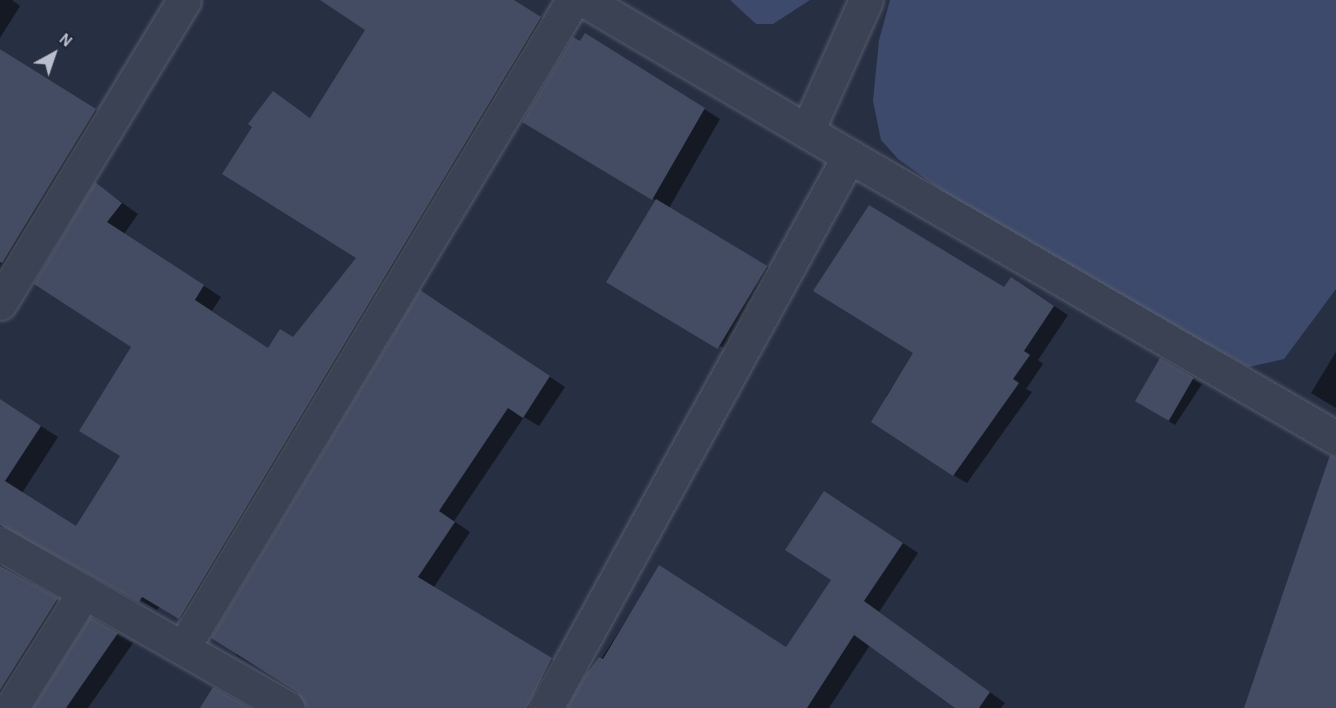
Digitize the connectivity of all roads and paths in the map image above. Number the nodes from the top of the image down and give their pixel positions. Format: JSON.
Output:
{"nodes":[{"id":1,"x":184,"y":0,"type":"edge"},
{"id":2,"x":573,"y":0,"type":"edge"},
{"id":3,"x":584,"y":0,"type":"edge"},
{"id":4,"x":866,"y":0,"type":"edge"},
{"id":5,"x":807,"y":131,"type":"junction"},
{"id":6,"x":849,"y":156,"type":"junction"},
{"id":7,"x":0,"y":303,"type":"edge"},
{"id":8,"x":1336,"y":438,"type":"edge"},
{"id":9,"x":0,"y":544,"type":"edge"},
{"id":10,"x":84,"y":592,"type":"junction"},
{"id":11,"x":183,"y":648,"type":"junction"},
{"id":12,"x":11,"y":708,"type":"edge"},
{"id":13,"x":288,"y":708,"type":"edge"},
{"id":14,"x":546,"y":708,"type":"edge"}],
"edges":[{"from":1,"to":7,"type":"street"},
{"from":2,"to":11,"type":"street"},
{"from":3,"to":5,"type":"street"},
{"from":4,"to":5,"type":"street"},
{"from":5,"to":6,"type":"street"},
{"from":6,"to":8,"type":"street"},
{"from":6,"to":14,"type":"street"},
{"from":9,"to":10,"type":"street"},
{"from":10,"to":11,"type":"street"},
{"from":10,"to":12,"type":"street"},
{"from":11,"to":13,"type":"street"}]}
